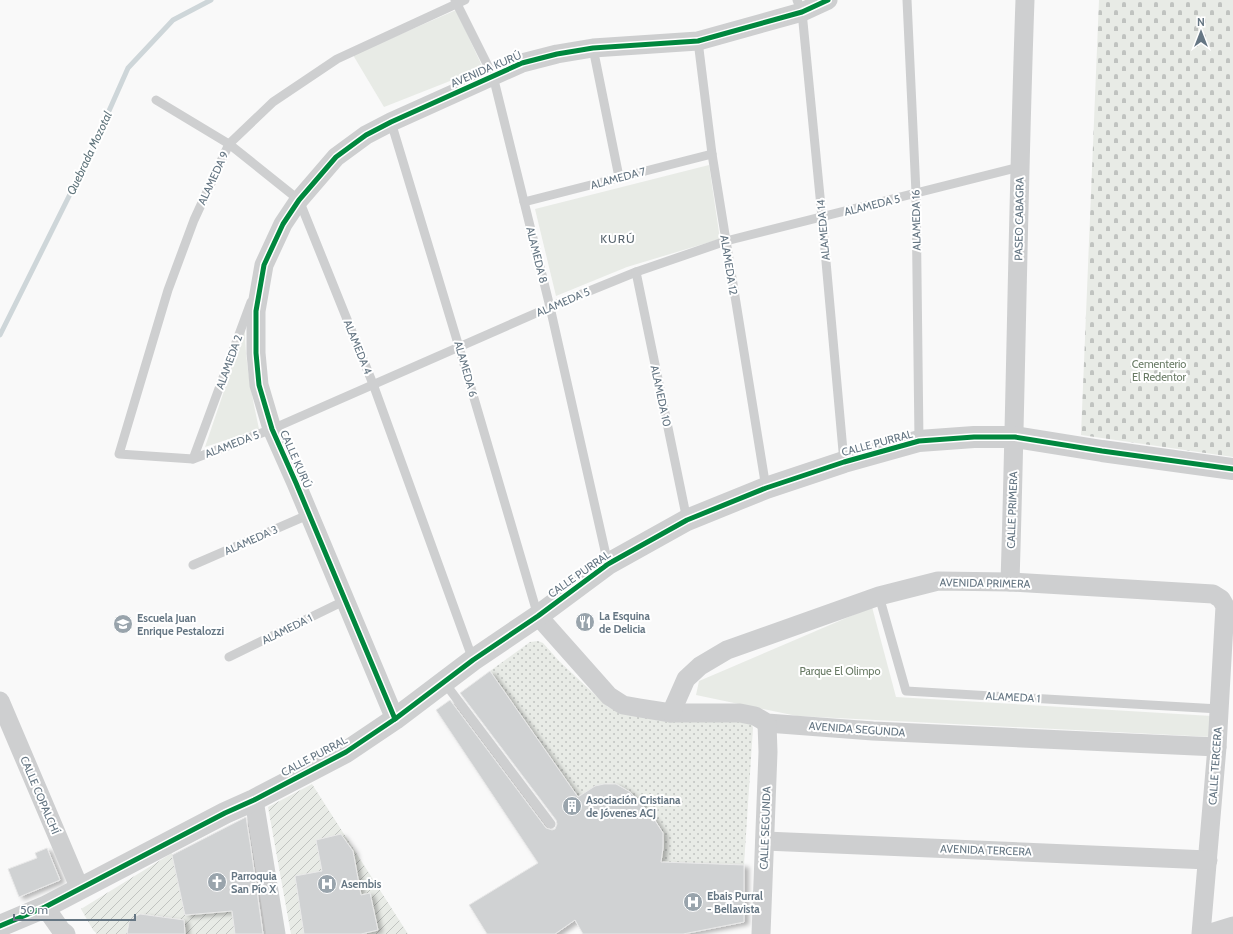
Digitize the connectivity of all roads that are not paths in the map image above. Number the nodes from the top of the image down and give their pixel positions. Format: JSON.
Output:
{"nodes":[{"id":1,"x":828,"y":0,"type":"edge"},
{"id":2,"x":907,"y":0,"type":"edge"},
{"id":3,"x":1025,"y":0,"type":"edge"},
{"id":4,"x":459,"y":1,"type":"edge"},
{"id":5,"x":800,"y":6,"type":"edge"},
{"id":6,"x":698,"y":41,"type":"junction"},
{"id":7,"x":593,"y":48,"type":"junction"},
{"id":8,"x":493,"y":76,"type":"junction"},
{"id":9,"x":156,"y":100,"type":"dead end"},
{"id":10,"x":391,"y":122,"type":"junction"},
{"id":11,"x":229,"y":144,"type":"junction"},
{"id":12,"x":712,"y":154,"type":"junction"},
{"id":13,"x":1019,"y":167,"type":"junction"},
{"id":14,"x":619,"y":178,"type":"junction"},
{"id":15,"x":916,"y":193,"type":"junction"},
{"id":16,"x":299,"y":200,"type":"junction"},
{"id":17,"x":524,"y":202,"type":"junction"},
{"id":18,"x":822,"y":217,"type":"junction"},
{"id":19,"x":726,"y":242,"type":"junction"},
{"id":20,"x":264,"y":264,"type":"junction"},
{"id":21,"x":636,"y":272,"type":"junction"},
{"id":22,"x":550,"y":307,"type":"junction"},
{"id":23,"x":459,"y":347,"type":"junction"},
{"id":24,"x":373,"y":384,"type":"junction"},
{"id":25,"x":272,"y":429,"type":"junction"},
{"id":26,"x":1014,"y":437,"type":"junction"},
{"id":27,"x":919,"y":441,"type":"junction"},
{"id":28,"x":119,"y":454,"type":"joint"},
{"id":29,"x":193,"y":458,"type":"junction"},
{"id":30,"x":844,"y":462,"type":"junction"},
{"id":31,"x":1233,"y":469,"type":"edge"},
{"id":32,"x":766,"y":488,"type":"junction"},
{"id":33,"x":310,"y":514,"type":"junction"},
{"id":34,"x":687,"y":520,"type":"junction"},
{"id":35,"x":608,"y":564,"type":"junction"},
{"id":36,"x":193,"y":565,"type":"dead end"},
{"id":37,"x":1010,"y":582,"type":"junction"},
{"id":38,"x":879,"y":596,"type":"junction"},
{"id":39,"x":1221,"y":599,"type":"joint"},
{"id":40,"x":346,"y":600,"type":"junction"},
{"id":41,"x":538,"y":616,"type":"junction"},
{"id":42,"x":229,"y":657,"type":"dead end"},
{"id":43,"x":473,"y":660,"type":"junction"},
{"id":44,"x":444,"y":682,"type":"junction"},
{"id":45,"x":0,"y":701,"type":"edge"},
{"id":46,"x":1219,"y":709,"type":"junction"},
{"id":47,"x":671,"y":713,"type":"junction"},
{"id":48,"x":395,"y":719,"type":"junction"},
{"id":49,"x":767,"y":723,"type":"junction"},
{"id":50,"x":1217,"y":747,"type":"junction"},
{"id":51,"x":254,"y":800,"type":"junction"},
{"id":52,"x":551,"y":824,"type":"dead end"},
{"id":53,"x":765,"y":841,"type":"junction"},
{"id":54,"x":1208,"y":860,"type":"junction"},
{"id":55,"x":80,"y":889,"type":"junction"},
{"id":56,"x":45,"y":907,"type":"junction"},
{"id":57,"x":0,"y":926,"type":"edge"},
{"id":58,"x":1233,"y":926,"type":"edge"},
{"id":59,"x":66,"y":934,"type":"edge"},
{"id":60,"x":276,"y":934,"type":"edge"},
{"id":61,"x":761,"y":934,"type":"edge"},
{"id":62,"x":1201,"y":934,"type":"edge"},
{"id":63,"x":1207,"y":934,"type":"edge"}],
"edges":[{"from":1,"to":5,"type":"street","name":"AVENIDA KURÚ"},
{"from":2,"to":15,"type":"lane","name":"ALAMEDA 16"},
{"from":3,"to":13,"type":"street","name":"PASEO CABAGRA"},
{"from":4,"to":8,"type":"lane","name":"ALAMEDA 8"},
{"from":4,"to":11,"type":"lane","name":"ALAMEDA 9"},
{"from":5,"to":6,"type":"street","name":"AVENIDA KURÚ"},
{"from":5,"to":18,"type":"lane","name":"ALAMEDA 14"},
{"from":6,"to":7,"type":"street","name":"AVENIDA KURÚ"},
{"from":6,"to":12,"type":"lane","name":"ALAMEDA 12"},
{"from":7,"to":8,"type":"street","name":"AVENIDA KURÚ"},
{"from":7,"to":14,"type":"lane"},
{"from":8,"to":10,"type":"street","name":"AVENIDA KURÚ"},
{"from":8,"to":17,"type":"lane","name":"ALAMEDA 8"},
{"from":9,"to":11,"type":"lane","name":"ALAMEDA 4"},
{"from":10,"to":16,"type":"street","name":"AVENIDA KURÚ"},
{"from":10,"to":23,"type":"lane","name":"ALAMEDA 6"},
{"from":11,"to":16,"type":"lane","name":"ALAMEDA 4"},
{"from":11,"to":28,"type":"lane","name":"ALAMEDA 9"},
{"from":12,"to":14,"type":"lane","name":"ALAMEDA 7"},
{"from":12,"to":19,"type":"lane","name":"ALAMEDA 12"},
{"from":13,"to":15,"type":"lane","name":"ALAMEDA 5"},
{"from":13,"to":26,"type":"street","name":"PASEO CABAGRA"},
{"from":14,"to":17,"type":"lane","name":"ALAMEDA 7"},
{"from":15,"to":18,"type":"lane","name":"ALAMEDA 5"},
{"from":15,"to":27,"type":"lane","name":"ALAMEDA 16"},
{"from":16,"to":20,"type":"street","name":"CALLE KURÚ"},
{"from":16,"to":24,"type":"lane","name":"ALAMEDA 4"},
{"from":17,"to":22,"type":"lane","name":"ALAMEDA 8"},
{"from":18,"to":19,"type":"lane","name":"ALAMEDA 5"},
{"from":18,"to":30,"type":"lane","name":"ALAMEDA 14"},
{"from":19,"to":21,"type":"lane","name":"ALAMEDA 5"},
{"from":19,"to":32,"type":"lane","name":"ALAMEDA 12"},
{"from":20,"to":25,"type":"street","name":"CALLE KURÚ"},
{"from":20,"to":29,"type":"lane","name":"ALAMEDA 2"},
{"from":21,"to":22,"type":"lane","name":"ALAMEDA 5"},
{"from":21,"to":34,"type":"lane","name":"ALAMEDA 10"},
{"from":22,"to":23,"type":"lane","name":"ALAMEDA 5"},
{"from":22,"to":35,"type":"lane","name":"ALAMEDA 8"},
{"from":23,"to":24,"type":"lane","name":"ALAMEDA 5"},
{"from":23,"to":41,"type":"lane","name":"ALAMEDA 6"},
{"from":24,"to":25,"type":"lane","name":"ALAMEDA 5"},
{"from":24,"to":43,"type":"lane","name":"ALAMEDA 4"},
{"from":25,"to":29,"type":"lane","name":"ALAMEDA 5"},
{"from":25,"to":33,"type":"street","name":"CALLE KURÚ"},
{"from":26,"to":27,"type":"street","name":"CALLE PURRAL"},
{"from":26,"to":31,"type":"street","name":"CALLE PURRAL"},
{"from":26,"to":37,"type":"street","name":"CALLE PRIMERA"},
{"from":27,"to":30,"type":"street","name":"CALLE PURRAL"},
{"from":28,"to":29,"type":"lane","name":"ALAMEDA 5"},
{"from":30,"to":32,"type":"street","name":"CALLE PURRAL"},
{"from":32,"to":34,"type":"street","name":"CALLE PURRAL"},
{"from":33,"to":36,"type":"lane","name":"ALAMEDA 3"},
{"from":33,"to":40,"type":"street","name":"CALLE KURÚ"},
{"from":34,"to":35,"type":"street","name":"CALLE PURRAL"},
{"from":35,"to":41,"type":"street","name":"CALLE PURRAL"},
{"from":37,"to":38,"type":"street","name":"AVENIDA PRIMERA"},
{"from":37,"to":39,"type":"street","name":"AVENIDA PRIMERA"},
{"from":38,"to":46,"type":"lane","name":"ALAMEDA 1"},
{"from":38,"to":47,"type":"street","name":"AVENIDA PRIMERA"},
{"from":39,"to":46,"type":"street","name":"CALLE TERCERA"},
{"from":40,"to":42,"type":"lane","name":"ALAMEDA 1"},
{"from":40,"to":48,"type":"street","name":"CALLE KURÚ"},
{"from":41,"to":43,"type":"street","name":"CALLE PURRAL"},
{"from":41,"to":47,"type":"street","name":"AVENIDA SEGUNDA"},
{"from":43,"to":44,"type":"street","name":"CALLE PURRAL"},
{"from":44,"to":48,"type":"street","name":"CALLE PURRAL"},
{"from":44,"to":52,"type":"lane"},
{"from":45,"to":55,"type":"street","name":"CALLE COPALCHÍ"},
{"from":46,"to":50,"type":"street","name":"CALLE TERCERA"},
{"from":47,"to":49,"type":"street","name":"AVENIDA SEGUNDA"},
{"from":48,"to":51,"type":"street","name":"CALLE PURRAL"},
{"from":49,"to":50,"type":"street","name":"AVENIDA SEGUNDA"},
{"from":49,"to":53,"type":"street","name":"CALLE SEGUNDA"},
{"from":50,"to":54,"type":"street","name":"CALLE TERCERA"},
{"from":51,"to":55,"type":"street","name":"CALLE PURRAL"},
{"from":51,"to":60,"type":"street"},
{"from":53,"to":54,"type":"street","name":"AVENIDA TERCERA"},
{"from":53,"to":61,"type":"street","name":"CALLE SEGUNDA"},
{"from":54,"to":62,"type":"street","name":"CALLE TERCERA"},
{"from":55,"to":56,"type":"street","name":"CALLE PURRAL"},
{"from":56,"to":57,"type":"street","name":"CALLE PURRAL"},
{"from":56,"to":59,"type":"street"},
{"from":58,"to":63,"type":"street"}]}
